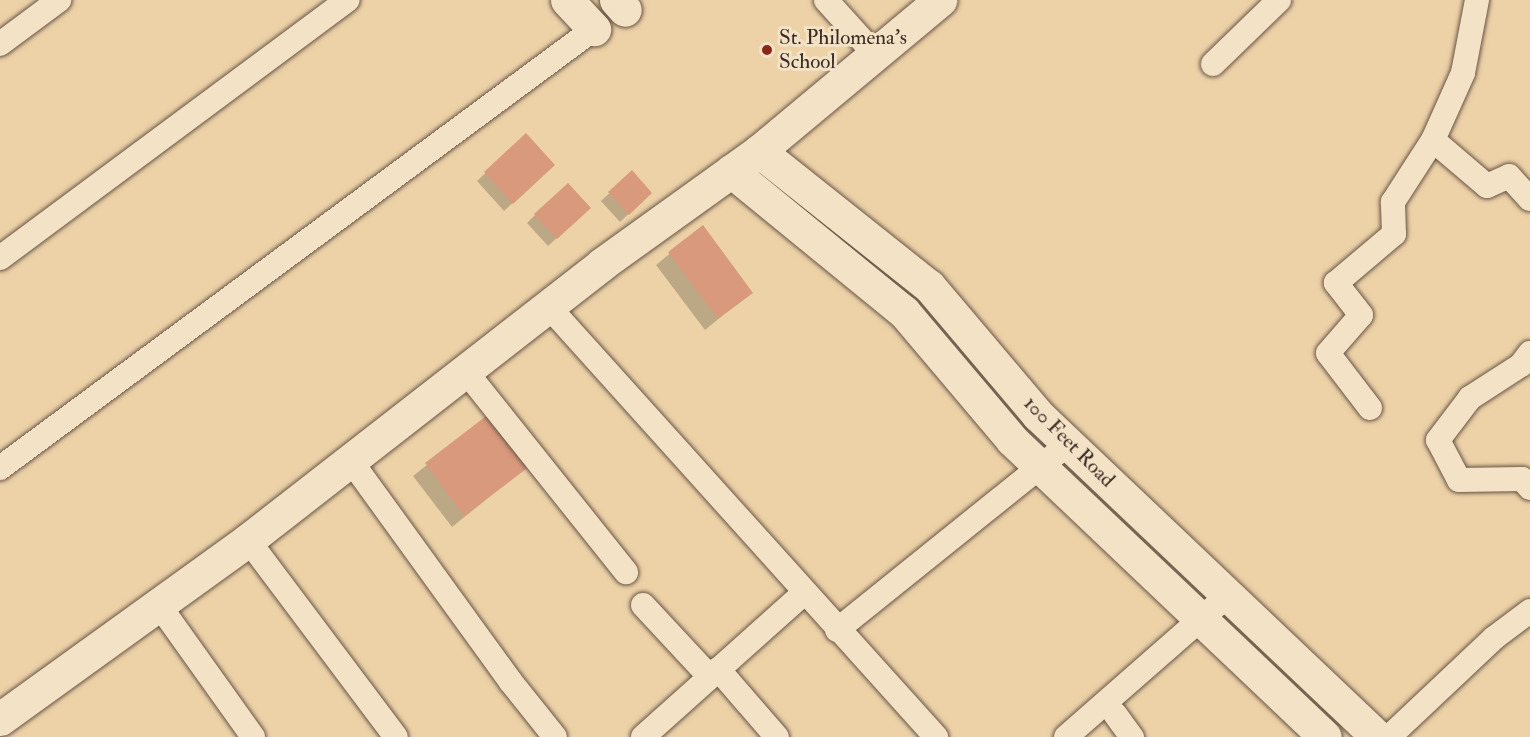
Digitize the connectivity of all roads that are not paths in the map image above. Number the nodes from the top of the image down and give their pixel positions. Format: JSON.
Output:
{"nodes":[{"id":1,"x":59,"y":0,"type":"edge"},
{"id":2,"x":348,"y":0,"type":"edge"},
{"id":3,"x":567,"y":0,"type":"edge"},
{"id":4,"x":826,"y":0,"type":"edge"},
{"id":5,"x":940,"y":0,"type":"edge"},
{"id":6,"x":1279,"y":0,"type":"edge"},
{"id":7,"x":1477,"y":0,"type":"edge"},
{"id":8,"x":594,"y":29,"type":"joint"},
{"id":9,"x":0,"y":44,"type":"edge"},
{"id":10,"x":873,"y":52,"type":"junction"},
{"id":11,"x":1213,"y":64,"type":"dead end"},
{"id":12,"x":1433,"y":140,"type":"junction"},
{"id":13,"x":759,"y":151,"type":"junction"},
{"id":14,"x":731,"y":171,"type":"junction"},
{"id":15,"x":1530,"y":199,"type":"edge"},
{"id":16,"x":0,"y":258,"type":"edge"},
{"id":17,"x":549,"y":307,"type":"junction"},
{"id":18,"x":1530,"y":353,"type":"edge"},
{"id":19,"x":467,"y":373,"type":"junction"},
{"id":20,"x":1370,"y":408,"type":"dead end"},
{"id":21,"x":1068,"y":444,"type":"junction"},
{"id":22,"x":351,"y":461,"type":"junction"},
{"id":23,"x":1040,"y":466,"type":"junction"},
{"id":24,"x":0,"y":468,"type":"edge"},
{"id":25,"x":1530,"y":488,"type":"edge"},
{"id":26,"x":248,"y":540,"type":"junction"},
{"id":27,"x":626,"y":572,"type":"dead end"},
{"id":28,"x":804,"y":593,"type":"junction"},
{"id":29,"x":1227,"y":596,"type":"junction"},
{"id":30,"x":159,"y":605,"type":"junction"},
{"id":31,"x":643,"y":605,"type":"dead end"},
{"id":32,"x":1530,"y":610,"type":"edge"},
{"id":33,"x":1201,"y":619,"type":"junction"},
{"id":34,"x":837,"y":630,"type":"junction"},
{"id":35,"x":714,"y":673,"type":"junction"},
{"id":36,"x":1115,"y":714,"type":"dead end"},
{"id":37,"x":8,"y":724,"type":"edge"},
{"id":38,"x":253,"y":737,"type":"edge"},
{"id":39,"x":396,"y":737,"type":"edge"},
{"id":40,"x":555,"y":737,"type":"edge"},
{"id":41,"x":643,"y":737,"type":"edge"},
{"id":42,"x":777,"y":737,"type":"edge"},
{"id":43,"x":936,"y":737,"type":"edge"},
{"id":44,"x":1066,"y":737,"type":"edge"},
{"id":45,"x":1132,"y":737,"type":"edge"},
{"id":46,"x":1325,"y":737,"type":"edge"},
{"id":47,"x":1377,"y":737,"type":"edge"},
{"id":48,"x":1389,"y":737,"type":"edge"}],
"edges":[{"from":1,"to":9,"type":"street"},
{"from":2,"to":16,"type":"street"},
{"from":3,"to":8,"type":"main road"},
{"from":4,"to":10,"type":"street"},
{"from":5,"to":10,"type":"main road"},
{"from":6,"to":11,"type":"street"},
{"from":7,"to":12,"type":"street"},
{"from":8,"to":24,"type":"street"},
{"from":10,"to":13,"type":"main road"},
{"from":12,"to":15,"type":"street"},
{"from":12,"to":20,"type":"street"},
{"from":13,"to":14,"type":"main road"},
{"from":13,"to":21,"type":"main road","name":"100 Feet Road"},
{"from":14,"to":17,"type":"main road"},
{"from":14,"to":23,"type":"main road","name":"100 Feet Road"},
{"from":17,"to":19,"type":"main road"},
{"from":17,"to":28,"type":"street"},
{"from":18,"to":25,"type":"street"},
{"from":19,"to":22,"type":"main road"},
{"from":19,"to":27,"type":"street"},
{"from":21,"to":23,"type":"street"},
{"from":21,"to":29,"type":"main road","name":"100 Feet Road"},
{"from":22,"to":26,"type":"main road"},
{"from":22,"to":40,"type":"street"},
{"from":23,"to":33,"type":"main road","name":"100 Feet Road"},
{"from":23,"to":34,"type":"street"},
{"from":26,"to":30,"type":"main road"},
{"from":26,"to":39,"type":"street"},
{"from":28,"to":34,"type":"street"},
{"from":28,"to":35,"type":"street"},
{"from":29,"to":33,"type":"street"},
{"from":29,"to":47,"type":"main road","name":"100 Feet Road"},
{"from":30,"to":37,"type":"main road"},
{"from":30,"to":38,"type":"street"},
{"from":31,"to":35,"type":"street"},
{"from":32,"to":48,"type":"street"},
{"from":33,"to":44,"type":"street"},
{"from":33,"to":46,"type":"main road","name":"100 Feet Road"},
{"from":34,"to":43,"type":"street"},
{"from":35,"to":41,"type":"street"},
{"from":35,"to":42,"type":"street"},
{"from":36,"to":45,"type":"street"}]}
